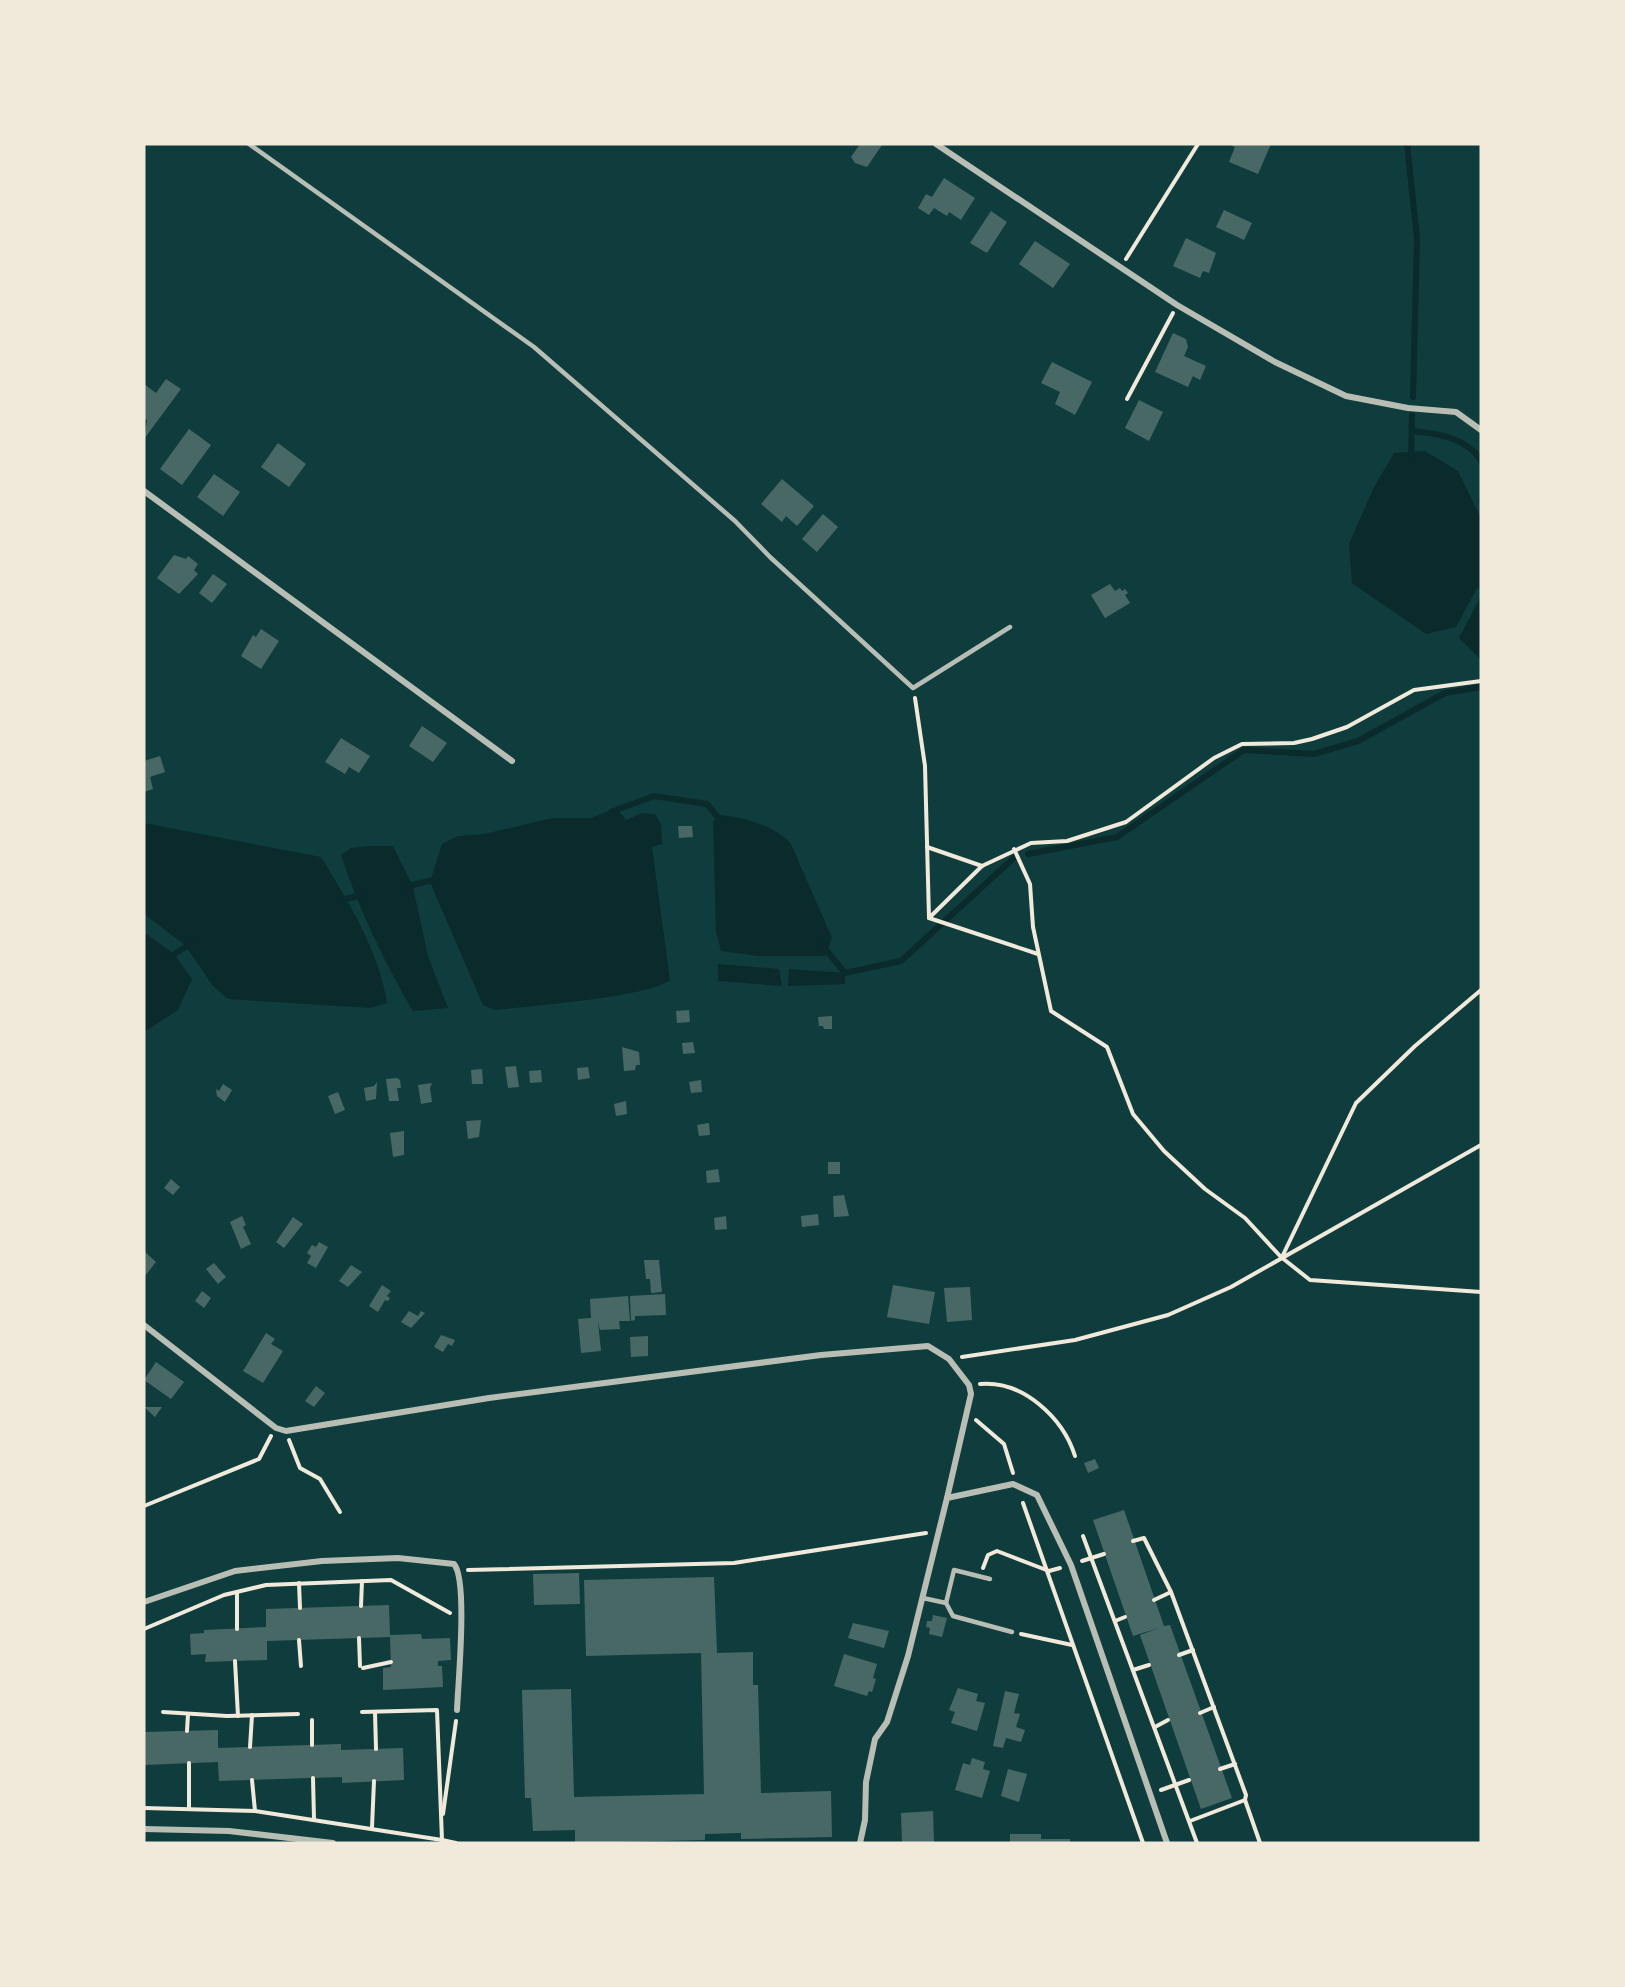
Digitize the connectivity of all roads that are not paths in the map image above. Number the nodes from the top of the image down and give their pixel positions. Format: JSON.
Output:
{"nodes":[{"id":1,"x":249,"y":144,"type":"edge"},
{"id":2,"x":936,"y":144,"type":"edge"},
{"id":3,"x":1481,"y":430,"type":"edge"},
{"id":4,"x":144,"y":491,"type":"edge"},
{"id":5,"x":1010,"y":627,"type":"dead end"},
{"id":6,"x":512,"y":761,"type":"dead end"},
{"id":7,"x":144,"y":1325,"type":"edge"},
{"id":8,"x":947,"y":1498,"type":"junction"},
{"id":9,"x":990,"y":1579,"type":"dead end"},
{"id":10,"x":923,"y":1598,"type":"junction"},
{"id":11,"x":144,"y":1602,"type":"edge"},
{"id":12,"x":946,"y":1603,"type":"junction"},
{"id":13,"x":1012,"y":1632,"type":"road end"},
{"id":14,"x":457,"y":1710,"type":"road end"},
{"id":15,"x":144,"y":1829,"type":"edge"},
{"id":16,"x":333,"y":1843,"type":"edge"},
{"id":17,"x":860,"y":1843,"type":"edge"},
{"id":18,"x":1167,"y":1843,"type":"edge"}],
"edges":[{"from":1,"to":5,"type":"lane"},
{"from":2,"to":3,"type":"street"},
{"from":4,"to":6,"type":"street"},
{"from":7,"to":8,"type":"street"},
{"from":8,"to":10,"type":"street"},
{"from":8,"to":18,"type":"street"},
{"from":9,"to":12,"type":"lane"},
{"from":10,"to":12,"type":"lane"},
{"from":10,"to":17,"type":"street"},
{"from":11,"to":14,"type":"street"},
{"from":12,"to":13,"type":"lane"},
{"from":15,"to":16,"type":"street"}]}
